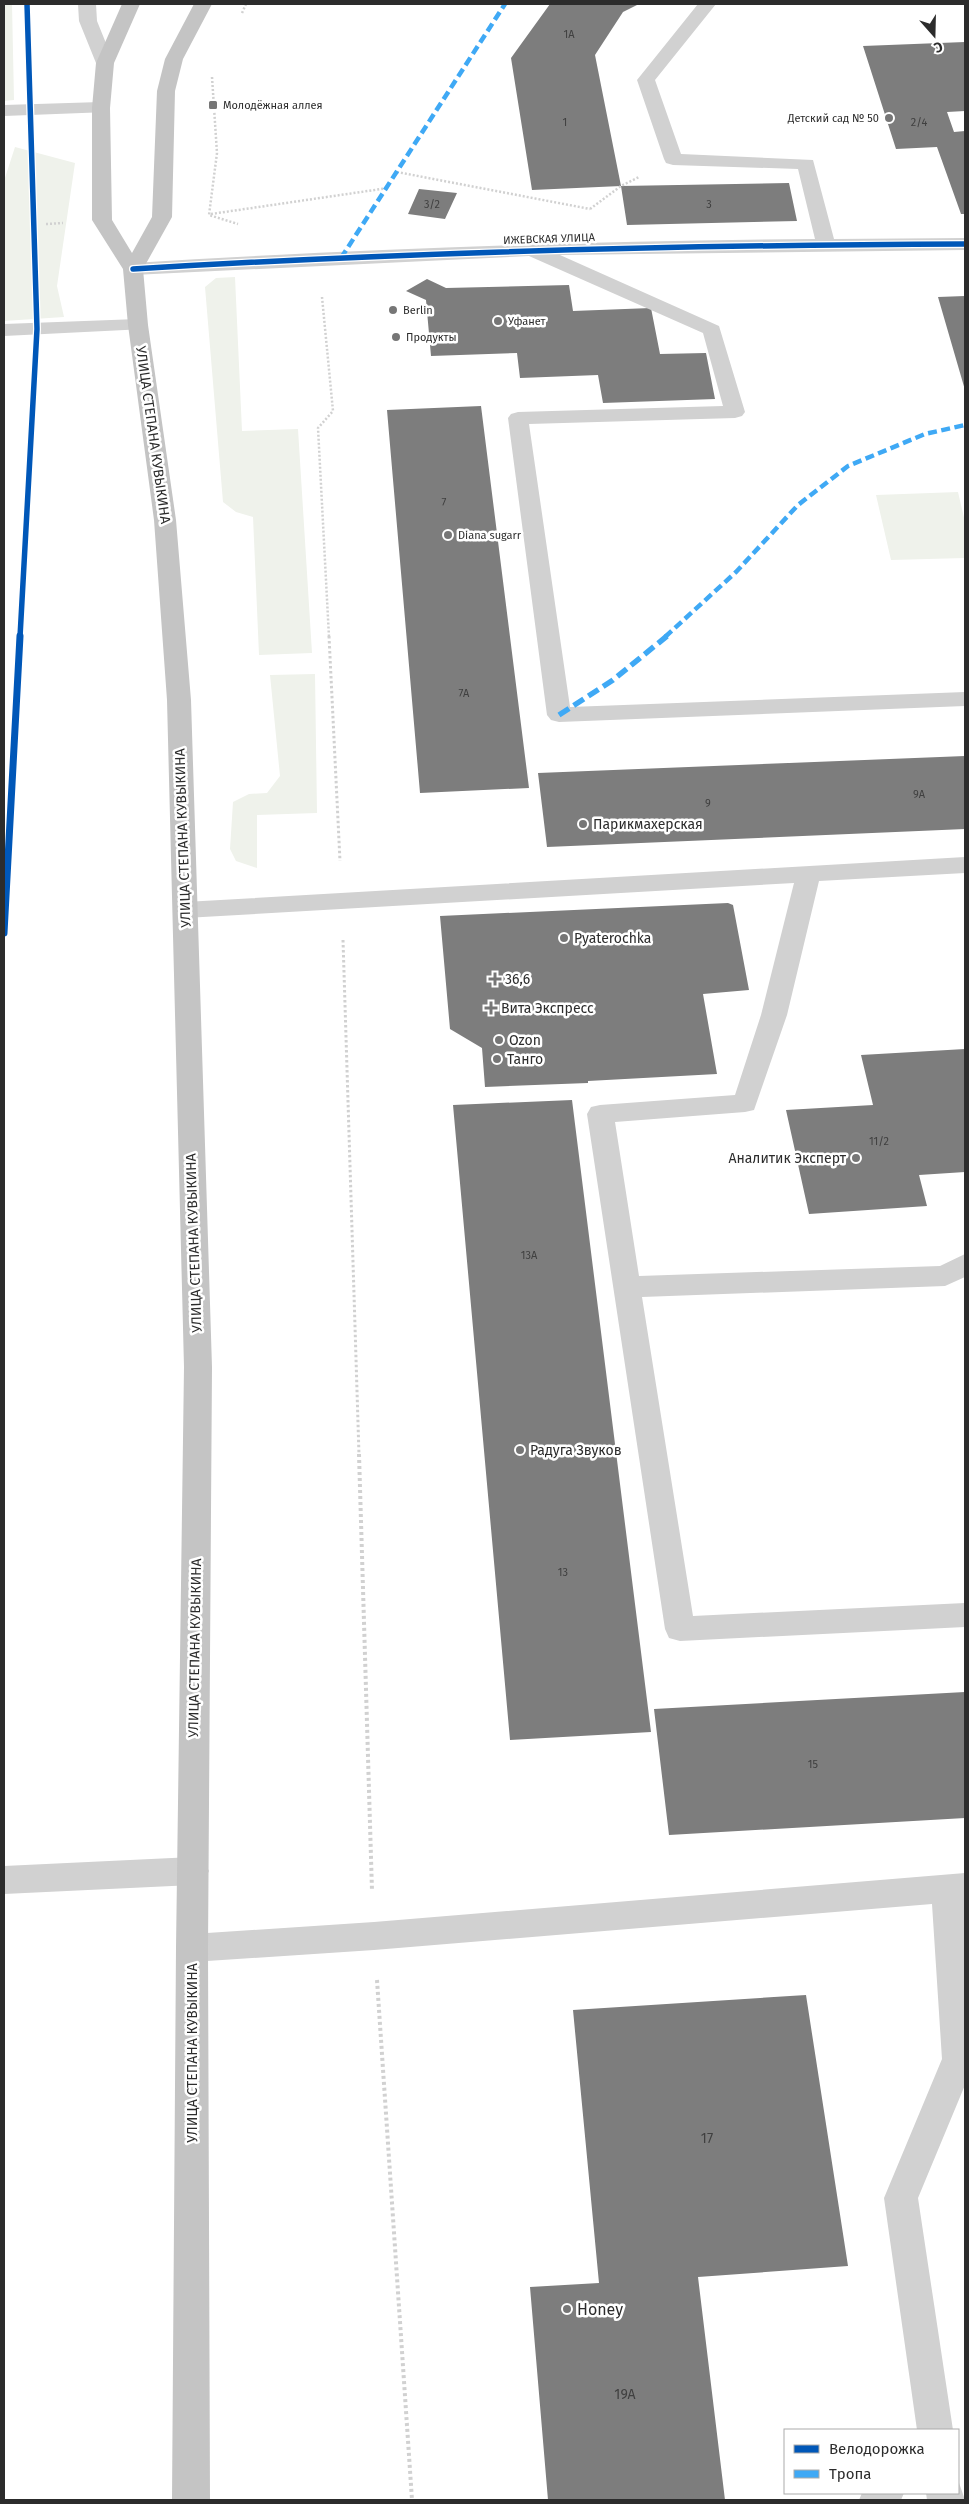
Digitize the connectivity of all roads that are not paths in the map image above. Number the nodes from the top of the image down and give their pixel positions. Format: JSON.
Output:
{"nodes":[{"id":1,"x":87,"y":4,"type":"edge"},
{"id":2,"x":131,"y":4,"type":"edge"},
{"id":3,"x":203,"y":4,"type":"edge"},
{"id":4,"x":707,"y":4,"type":"edge"},
{"id":5,"x":105,"y":63,"type":"junction"},
{"id":6,"x":101,"y":108,"type":"junction"},
{"id":7,"x":4,"y":111,"type":"edge"},
{"id":8,"x":826,"y":244,"type":"junction"},
{"id":9,"x":965,"y":244,"type":"edge"},
{"id":10,"x":530,"y":250,"type":"junction"},
{"id":11,"x":133,"y":269,"type":"junction"},
{"id":12,"x":138,"y":325,"type":"junction"},
{"id":13,"x":4,"y":330,"type":"edge"},
{"id":14,"x":965,"y":699,"type":"edge"},
{"id":15,"x":965,"y":865,"type":"edge"},
{"id":16,"x":808,"y":875,"type":"junction"},
{"id":17,"x":185,"y":910,"type":"junction"},
{"id":18,"x":965,"y":1264,"type":"edge"},
{"id":19,"x":627,"y":1287,"type":"junction"},
{"id":20,"x":965,"y":1615,"type":"edge"},
{"id":21,"x":193,"y":1871,"type":"junction"},
{"id":22,"x":4,"y":1880,"type":"edge"},
{"id":23,"x":956,"y":1888,"type":"edge"},
{"id":24,"x":192,"y":1948,"type":"junction"},
{"id":25,"x":935,"y":2429,"type":"edge"},
{"id":26,"x":192,"y":2500,"type":"edge"}],
"edges":[{"from":1,"to":5,"type":"street"},
{"from":2,"to":5,"type":"main road"},
{"from":3,"to":11,"type":"main road"},
{"from":4,"to":8,"type":"street"},
{"from":5,"to":6,"type":"main road"},
{"from":6,"to":7,"type":"street"},
{"from":6,"to":11,"type":"main road","name":"УЛИЦА СТЕПАНА КУВЫКИНА"},
{"from":8,"to":9,"type":"street","name":"ИЖЕВСКАЯ УЛИЦА"},
{"from":8,"to":10,"type":"street","name":"ИЖЕВСКАЯ УЛИЦА"},
{"from":10,"to":11,"type":"street","name":"ИЖЕВСКАЯ УЛИЦА"},
{"from":10,"to":14,"type":"street"},
{"from":11,"to":12,"type":"main road","name":"УЛИЦА СТЕПАНА КУВЫКИНА"},
{"from":12,"to":13,"type":"street"},
{"from":12,"to":17,"type":"main road","name":"УЛИЦА СТЕПАНА КУВЫКИНА"},
{"from":15,"to":16,"type":"street"},
{"from":16,"to":17,"type":"street"},
{"from":16,"to":19,"type":"street"},
{"from":17,"to":21,"type":"main road","name":"УЛИЦА СТЕПАНА КУВЫКИНА"},
{"from":18,"to":19,"type":"street"},
{"from":19,"to":20,"type":"street"},
{"from":21,"to":22,"type":"street"},
{"from":21,"to":24,"type":"main road","name":"УЛИЦА СТЕПАНА КУВЫКИНА"},
{"from":23,"to":24,"type":"street"},
{"from":23,"to":25,"type":"street"},
{"from":24,"to":26,"type":"main road","name":"УЛИЦА СТЕПАНА КУВЫКИНА"}]}
